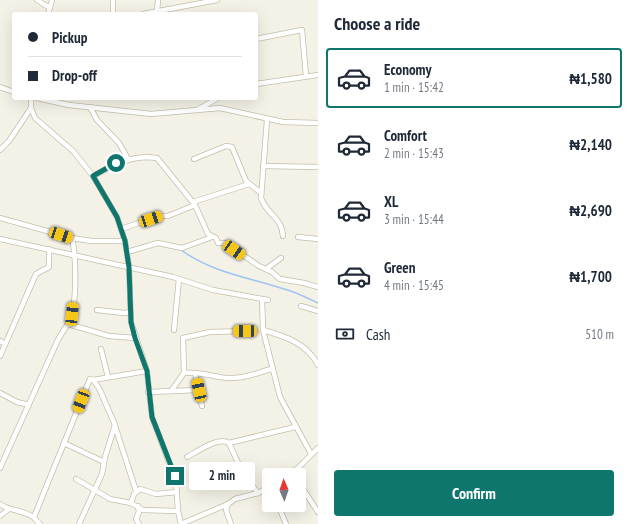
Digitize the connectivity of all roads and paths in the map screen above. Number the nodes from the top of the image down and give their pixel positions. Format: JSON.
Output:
{"nodes":[{"id":1,"x":37,"y":0,"type":"edge"},
{"id":2,"x":52,"y":0,"type":"edge"},
{"id":3,"x":113,"y":0,"type":"edge"},
{"id":4,"x":158,"y":0,"type":"edge"},
{"id":5,"x":217,"y":0,"type":"edge"},
{"id":6,"x":50,"y":8,"type":"junction"},
{"id":7,"x":49,"y":12,"type":"edge"},
{"id":8,"x":113,"y":12,"type":"edge"},
{"id":9,"x":157,"y":12,"type":"joint"},
{"id":10,"x":258,"y":39,"type":"edge"},
{"id":11,"x":306,"y":76,"type":"junction"},
{"id":12,"x":318,"y":76,"type":"edge"},
{"id":13,"x":258,"y":84,"type":"edge"},
{"id":14,"x":0,"y":87,"type":"edge"},
{"id":15,"x":12,"y":91,"type":"edge"},
{"id":16,"x":31,"y":100,"type":"edge"},
{"id":17,"x":45,"y":100,"type":"edge"},
{"id":18,"x":215,"y":100,"type":"edge"},
{"id":19,"x":90,"y":107,"type":"junction"},
{"id":20,"x":31,"y":108,"type":"junction"},
{"id":21,"x":194,"y":112,"type":"junction"},
{"id":22,"x":267,"y":120,"type":"junction"},
{"id":23,"x":318,"y":122,"type":"edge"},
{"id":24,"x":0,"y":150,"type":"edge"},
{"id":25,"x":128,"y":159,"type":"junction"},
{"id":26,"x":194,"y":159,"type":"dead end"},
{"id":27,"x":263,"y":166,"type":"junction"},
{"id":28,"x":318,"y":167,"type":"edge"},
{"id":29,"x":93,"y":176,"type":"junction"},
{"id":30,"x":249,"y":184,"type":"junction"},
{"id":31,"x":261,"y":193,"type":"junction"},
{"id":32,"x":194,"y":203,"type":"junction"},
{"id":33,"x":0,"y":218,"type":"edge"},
{"id":34,"x":121,"y":229,"type":"junction"},
{"id":35,"x":283,"y":236,"type":"dead end"},
{"id":36,"x":212,"y":237,"type":"junction"},
{"id":37,"x":298,"y":237,"type":"dead end"},
{"id":38,"x":72,"y":238,"type":"junction"},
{"id":39,"x":0,"y":239,"type":"edge"},
{"id":40,"x":318,"y":239,"type":"edge"},
{"id":41,"x":125,"y":241,"type":"junction"},
{"id":42,"x":49,"y":249,"type":"junction"},
{"id":43,"x":127,"y":252,"type":"junction"},
{"id":44,"x":75,"y":255,"type":"junction"},
{"id":45,"x":281,"y":258,"type":"dead end"},
{"id":46,"x":129,"y":267,"type":"junction"},
{"id":47,"x":266,"y":269,"type":"junction"},
{"id":48,"x":179,"y":279,"type":"junction"},
{"id":49,"x":318,"y":287,"type":"edge"},
{"id":50,"x":262,"y":299,"type":"junction"},
{"id":51,"x":268,"y":300,"type":"dead end"},
{"id":52,"x":301,"y":306,"type":"dead end"},
{"id":53,"x":97,"y":310,"type":"dead end"},
{"id":54,"x":318,"y":311,"type":"edge"},
{"id":55,"x":130,"y":312,"type":"junction"},
{"id":56,"x":68,"y":324,"type":"junction"},
{"id":57,"x":174,"y":330,"type":"dead end"},
{"id":58,"x":263,"y":330,"type":"junction"},
{"id":59,"x":245,"y":331,"type":"dead end"},
{"id":60,"x":135,"y":338,"type":"junction"},
{"id":61,"x":0,"y":340,"type":"edge"},
{"id":62,"x":5,"y":344,"type":"junction"},
{"id":63,"x":101,"y":349,"type":"dead end"},
{"id":64,"x":0,"y":356,"type":"edge"},
{"id":65,"x":318,"y":365,"type":"edge"},
{"id":66,"x":272,"y":368,"type":"junction"},
{"id":67,"x":147,"y":371,"type":"junction"},
{"id":68,"x":184,"y":373,"type":"junction"},
{"id":69,"x":195,"y":373,"type":"junction"},
{"id":70,"x":108,"y":377,"type":"junction"},
{"id":71,"x":93,"y":380,"type":"junction"},
{"id":72,"x":172,"y":390,"type":"junction"},
{"id":73,"x":199,"y":390,"type":"junction"},
{"id":74,"x":148,"y":392,"type":"junction"},
{"id":75,"x":0,"y":393,"type":"edge"},
{"id":76,"x":29,"y":405,"type":"junction"},
{"id":77,"x":202,"y":406,"type":"dead end"},
{"id":78,"x":115,"y":426,"type":"junction"},
{"id":79,"x":295,"y":427,"type":"junction"},
{"id":80,"x":229,"y":442,"type":"junction"},
{"id":81,"x":64,"y":443,"type":"junction"},
{"id":82,"x":318,"y":448,"type":"edge"},
{"id":83,"x":311,"y":454,"type":"junction"},
{"id":84,"x":187,"y":457,"type":"dead end"},
{"id":85,"x":104,"y":462,"type":"junction"},
{"id":86,"x":0,"y":468,"type":"edge"},
{"id":87,"x":298,"y":468,"type":"edge"},
{"id":88,"x":76,"y":479,"type":"dead end"},
{"id":89,"x":96,"y":490,"type":"junction"},
{"id":90,"x":136,"y":491,"type":"junction"},
{"id":91,"x":262,"y":491,"type":"edge"},
{"id":92,"x":177,"y":492,"type":"junction"},
{"id":93,"x":258,"y":493,"type":"junction"},
{"id":94,"x":306,"y":494,"type":"edge"},
{"id":95,"x":131,"y":503,"type":"junction"},
{"id":96,"x":0,"y":504,"type":"edge"},
{"id":97,"x":228,"y":504,"type":"junction"},
{"id":98,"x":138,"y":506,"type":"junction"},
{"id":99,"x":9,"y":509,"type":"junction"},
{"id":100,"x":178,"y":512,"type":"junction"},
{"id":101,"x":281,"y":512,"type":"edge"},
{"id":102,"x":318,"y":512,"type":"edge"},
{"id":103,"x":0,"y":516,"type":"edge"},
{"id":104,"x":34,"y":517,"type":"junction"},
{"id":105,"x":40,"y":524,"type":"edge"},
{"id":106,"x":79,"y":524,"type":"edge"},
{"id":107,"x":139,"y":524,"type":"edge"},
{"id":108,"x":181,"y":524,"type":"edge"},
{"id":109,"x":231,"y":524,"type":"edge"},
{"id":110,"x":286,"y":524,"type":"edge"}],
"edges":[{"from":1,"to":6,"type":"street"},
{"from":2,"to":6,"type":"street"},
{"from":3,"to":8,"type":"street"},
{"from":4,"to":9,"type":"street"},
{"from":5,"to":9,"type":"street"},
{"from":6,"to":7,"type":"street"},
{"from":10,"to":11,"type":"street"},
{"from":11,"to":12,"type":"street"},
{"from":11,"to":13,"type":"street"},
{"from":14,"to":15,"type":"street"},
{"from":16,"to":20,"type":"street"},
{"from":17,"to":19,"type":"street"},
{"from":18,"to":21,"type":"street"},
{"from":19,"to":21,"type":"street"},
{"from":19,"to":25,"type":"street"},
{"from":20,"to":24,"type":"street"},
{"from":20,"to":29,"type":"street"},
{"from":21,"to":22,"type":"street"},
{"from":22,"to":23,"type":"street"},
{"from":22,"to":27,"type":"street"},
{"from":25,"to":29,"type":"street"},
{"from":25,"to":32,"type":"street"},
{"from":26,"to":30,"type":"street"},
{"from":27,"to":28,"type":"street"},
{"from":27,"to":31,"type":"street"},
{"from":29,"to":34,"type":"street"},
{"from":30,"to":31,"type":"street"},
{"from":30,"to":32,"type":"street"},
{"from":31,"to":35,"type":"street"},
{"from":32,"to":34,"type":"street"},
{"from":32,"to":36,"type":"street"},
{"from":33,"to":38,"type":"street"},
{"from":34,"to":41,"type":"street"},
{"from":36,"to":43,"type":"street"},
{"from":36,"to":47,"type":"street"},
{"from":37,"to":40,"type":"street"},
{"from":38,"to":41,"type":"street"},
{"from":38,"to":44,"type":"street"},
{"from":39,"to":42,"type":"street"},
{"from":41,"to":43,"type":"street"},
{"from":42,"to":44,"type":"street"},
{"from":42,"to":62,"type":"street"},
{"from":43,"to":46,"type":"street"},
{"from":44,"to":46,"type":"street"},
{"from":44,"to":56,"type":"street"},
{"from":45,"to":47,"type":"street"},
{"from":46,"to":48,"type":"street"},
{"from":46,"to":55,"type":"street"},
{"from":47,"to":49,"type":"street"},
{"from":48,"to":50,"type":"street"},
{"from":48,"to":57,"type":"street"},
{"from":50,"to":51,"type":"street"},
{"from":50,"to":58,"type":"street"},
{"from":52,"to":54,"type":"street"},
{"from":53,"to":55,"type":"street"},
{"from":55,"to":60,"type":"street"},
{"from":56,"to":60,"type":"street"},
{"from":56,"to":76,"type":"street"},
{"from":58,"to":65,"type":"street"},
{"from":58,"to":66,"type":"street"},
{"from":59,"to":68,"type":"street"},
{"from":60,"to":67,"type":"street"},
{"from":61,"to":62,"type":"street"},
{"from":62,"to":64,"type":"street"},
{"from":63,"to":70,"type":"street"},
{"from":66,"to":69,"type":"street"},
{"from":66,"to":79,"type":"street"},
{"from":67,"to":70,"type":"street"},
{"from":67,"to":74,"type":"street"},
{"from":68,"to":69,"type":"street"},
{"from":68,"to":72,"type":"street"},
{"from":69,"to":73,"type":"street"},
{"from":70,"to":71,"type":"street"},
{"from":71,"to":78,"type":"street"},
{"from":71,"to":81,"type":"street"},
{"from":72,"to":73,"type":"street"},
{"from":72,"to":74,"type":"street"},
{"from":73,"to":77,"type":"street"},
{"from":74,"to":92,"type":"street"},
{"from":75,"to":76,"type":"street"},
{"from":76,"to":86,"type":"street"},
{"from":78,"to":85,"type":"street"},
{"from":78,"to":90,"type":"street"},
{"from":79,"to":80,"type":"street"},
{"from":79,"to":83,"type":"street"},
{"from":80,"to":84,"type":"street"},
{"from":80,"to":93,"type":"street"},
{"from":81,"to":85,"type":"street"},
{"from":81,"to":104,"type":"street"},
{"from":82,"to":83,"type":"street"},
{"from":83,"to":87,"type":"street"},
{"from":85,"to":89,"type":"street"},
{"from":88,"to":89,"type":"street"},
{"from":89,"to":95,"type":"street"},
{"from":89,"to":106,"type":"street"},
{"from":90,"to":92,"type":"street"},
{"from":90,"to":95,"type":"street"},
{"from":91,"to":93,"type":"street"},
{"from":92,"to":100,"type":"street"},
{"from":93,"to":97,"type":"street"},
{"from":94,"to":102,"type":"street"},
{"from":95,"to":98,"type":"street"},
{"from":96,"to":99,"type":"street"},
{"from":97,"to":108,"type":"street"},
{"from":97,"to":109,"type":"street"},
{"from":98,"to":100,"type":"street"},
{"from":98,"to":107,"type":"street"},
{"from":99,"to":103,"type":"street"},
{"from":99,"to":104,"type":"street"},
{"from":100,"to":108,"type":"street"},
{"from":101,"to":110,"type":"street"},
{"from":104,"to":105,"type":"street"}]}
